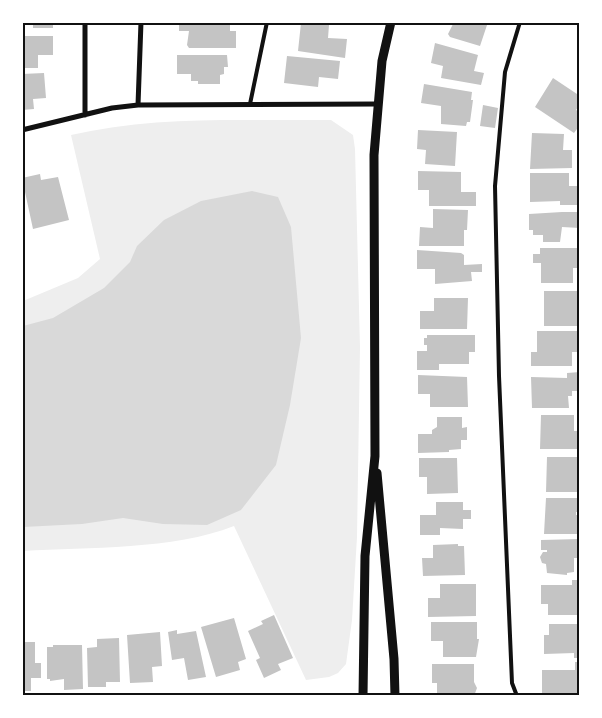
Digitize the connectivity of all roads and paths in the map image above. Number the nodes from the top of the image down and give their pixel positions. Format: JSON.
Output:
{"nodes":[{"id":1,"x":85,"y":22,"type":"edge"},
{"id":2,"x":141,"y":22,"type":"edge"},
{"id":3,"x":266,"y":22,"type":"edge"},
{"id":4,"x":391,"y":22,"type":"edge"},
{"id":5,"x":520,"y":22,"type":"edge"},
{"id":6,"x":250,"y":104,"type":"junction"},
{"id":7,"x":377,"y":104,"type":"junction"},
{"id":8,"x":138,"y":105,"type":"junction"},
{"id":9,"x":85,"y":115,"type":"junction"},
{"id":10,"x":22,"y":130,"type":"edge"},
{"id":11,"x":375,"y":456,"type":"junction"},
{"id":12,"x":363,"y":696,"type":"edge"},
{"id":13,"x":395,"y":696,"type":"edge"},
{"id":14,"x":517,"y":696,"type":"edge"}],
"edges":[{"from":1,"to":9,"type":"street"},
{"from":2,"to":8,"type":"street"},
{"from":3,"to":6,"type":"lane"},
{"from":4,"to":7,"type":"street"},
{"from":5,"to":14,"type":"lane"},
{"from":6,"to":7,"type":"street"},
{"from":6,"to":8,"type":"street"},
{"from":7,"to":11,"type":"street"},
{"from":8,"to":9,"type":"street"},
{"from":9,"to":10,"type":"street"},
{"from":11,"to":12,"type":"street"},
{"from":11,"to":13,"type":"street"}]}
